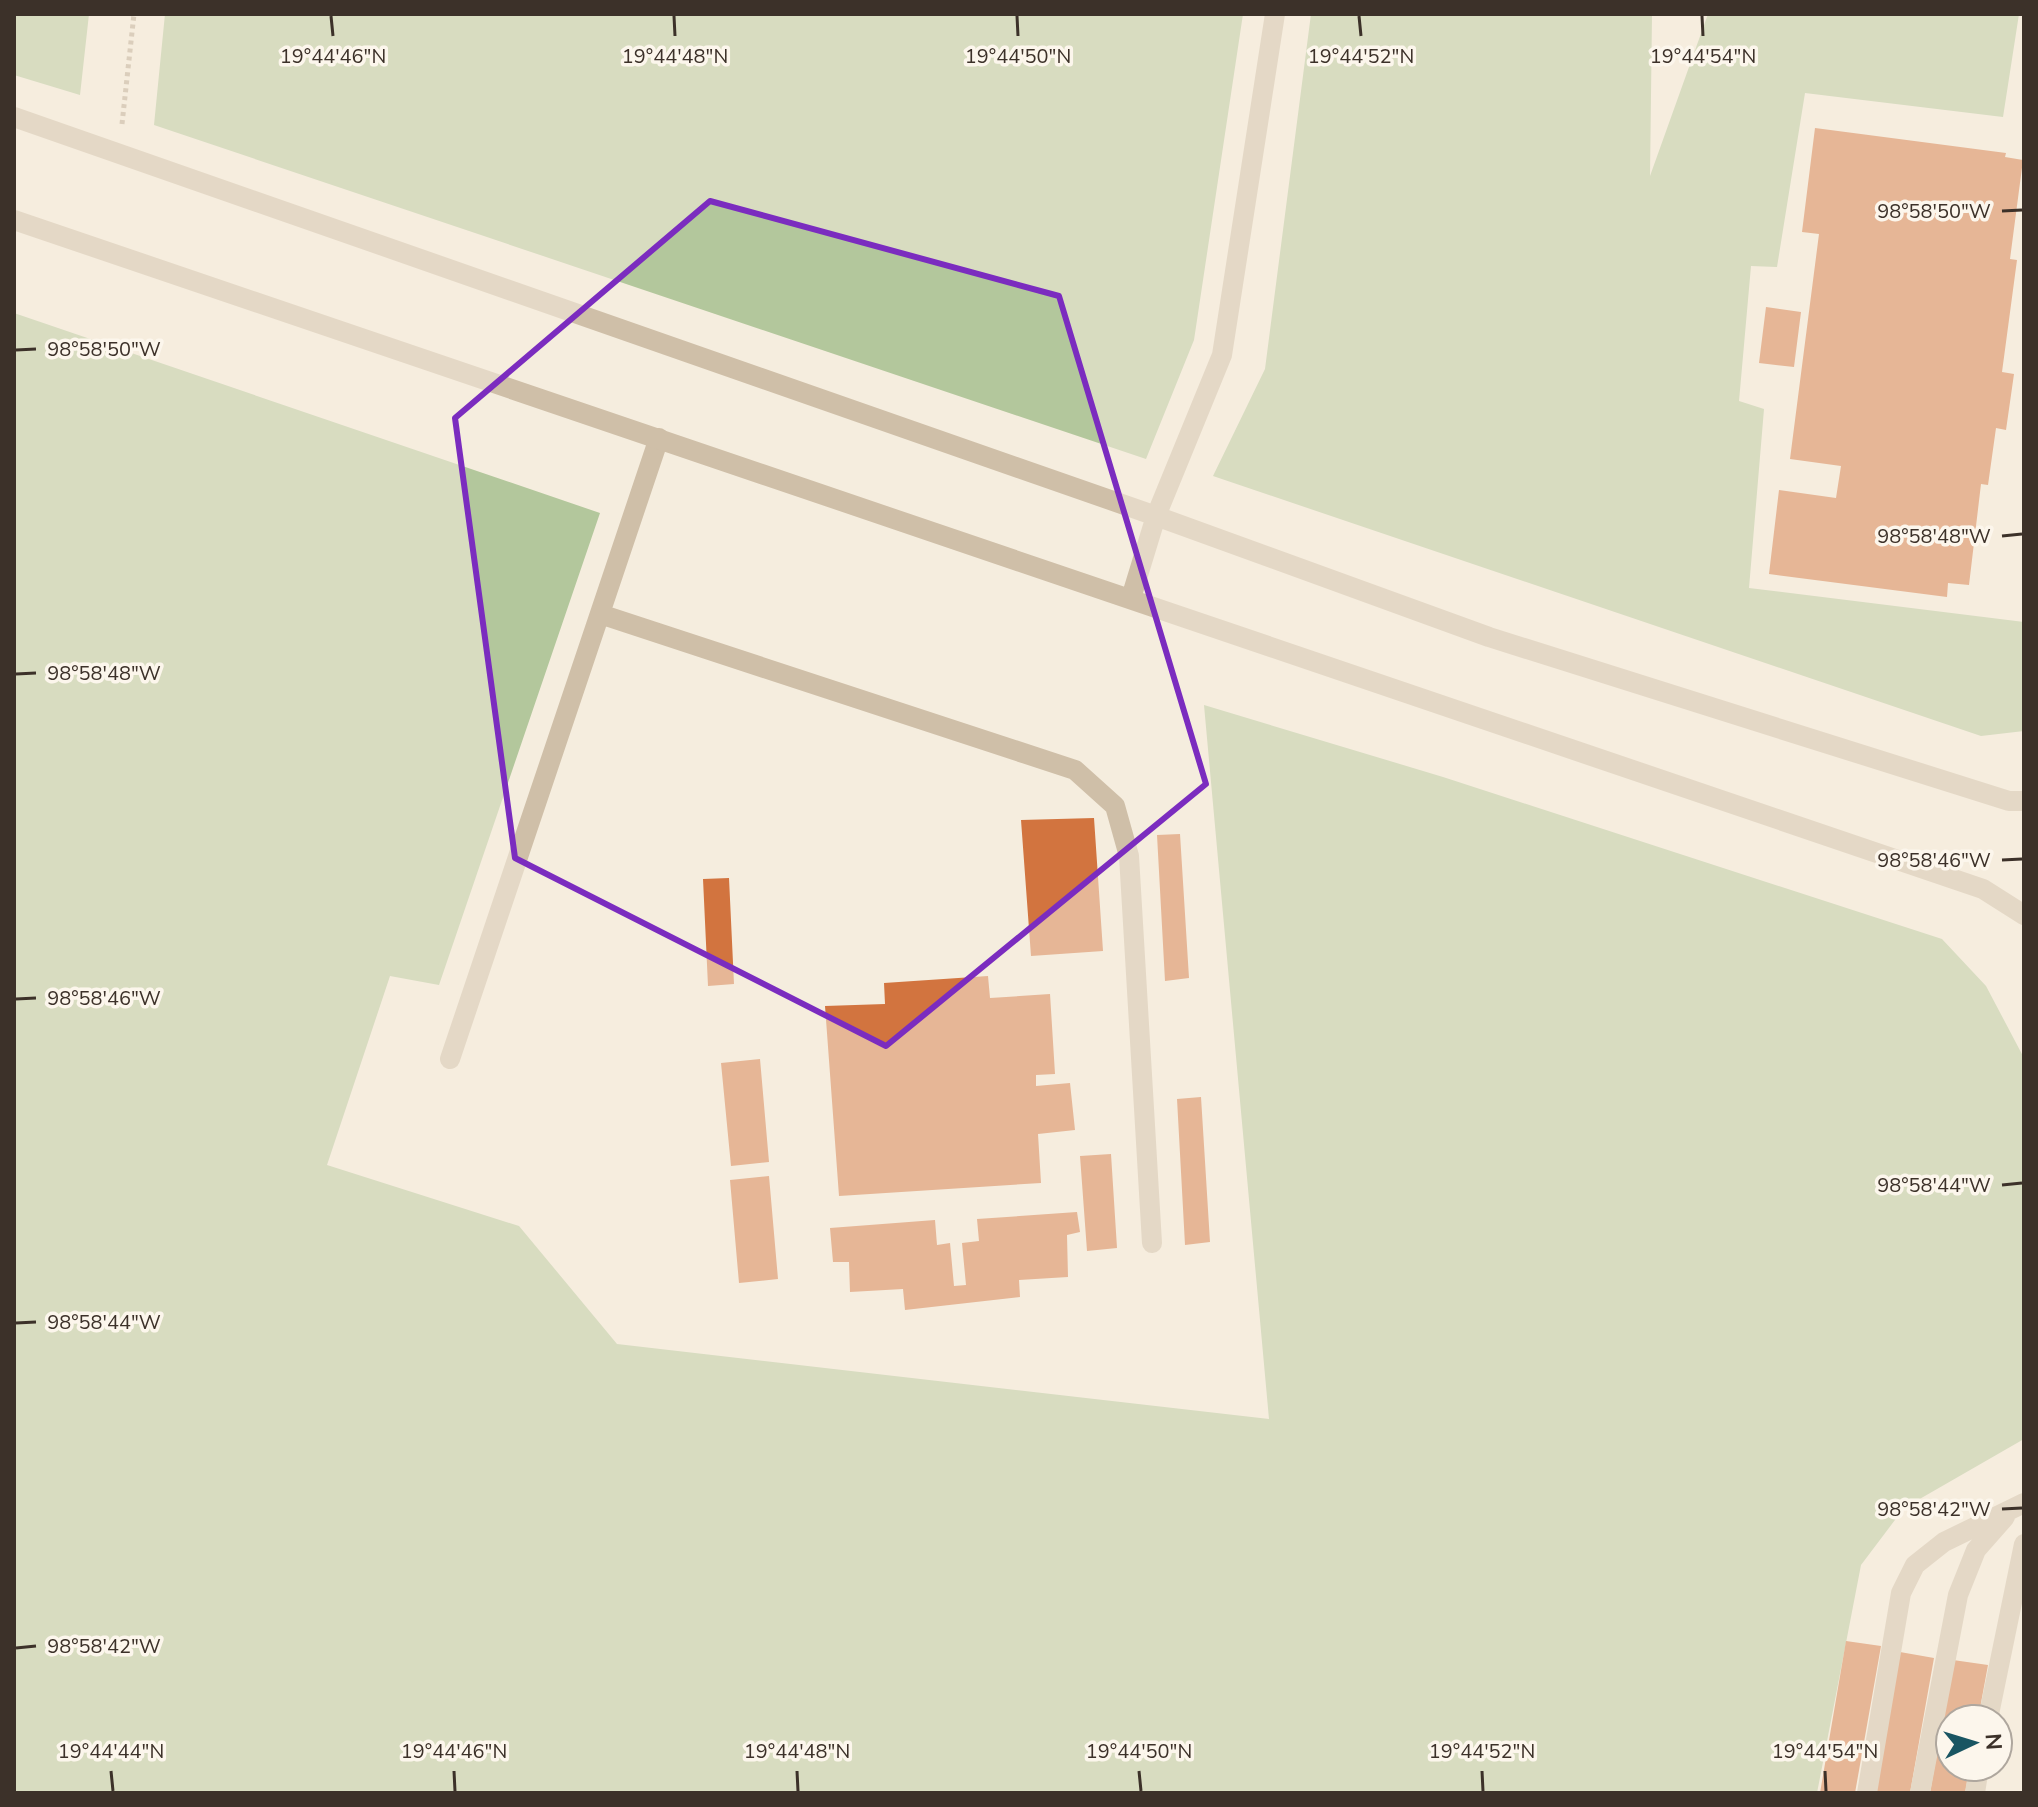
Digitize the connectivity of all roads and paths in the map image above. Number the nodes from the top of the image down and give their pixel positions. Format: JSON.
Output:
{"nodes":[{"id":1,"x":134,"y":14,"type":"edge"},
{"id":2,"x":1275,"y":14,"type":"edge"},
{"id":3,"x":14,"y":117,"type":"edge"},
{"id":4,"x":119,"y":153,"type":"junction"},
{"id":5,"x":14,"y":220,"type":"edge"},
{"id":6,"x":659,"y":438,"type":"junction"},
{"id":7,"x":1156,"y":516,"type":"junction"},
{"id":8,"x":1131,"y":598,"type":"junction"},
{"id":9,"x":600,"y":614,"type":"junction"},
{"id":10,"x":2024,"y":801,"type":"edge"},
{"id":11,"x":2024,"y":915,"type":"edge"},
{"id":12,"x":450,"y":1059,"type":"dead end"},
{"id":13,"x":1152,"y":1243,"type":"dead end"},
{"id":14,"x":2018,"y":1506,"type":"edge"},
{"id":15,"x":2024,"y":1544,"type":"edge"},
{"id":16,"x":1991,"y":1703,"type":"edge"},
{"id":17,"x":1867,"y":1793,"type":"edge"},
{"id":18,"x":1920,"y":1793,"type":"edge"}],
"edges":[{"from":1,"to":4,"type":"path"},
{"from":2,"to":7,"type":"street"},
{"from":3,"to":4,"type":"street"},
{"from":4,"to":7,"type":"street"},
{"from":5,"to":6,"type":"street"},
{"from":6,"to":8,"type":"street"},
{"from":6,"to":9,"type":"street"},
{"from":7,"to":8,"type":"street"},
{"from":7,"to":10,"type":"street"},
{"from":8,"to":11,"type":"street"},
{"from":9,"to":12,"type":"street"},
{"from":9,"to":13,"type":"street"},
{"from":14,"to":17,"type":"street"},
{"from":14,"to":18,"type":"street"},
{"from":15,"to":16,"type":"street"}]}
